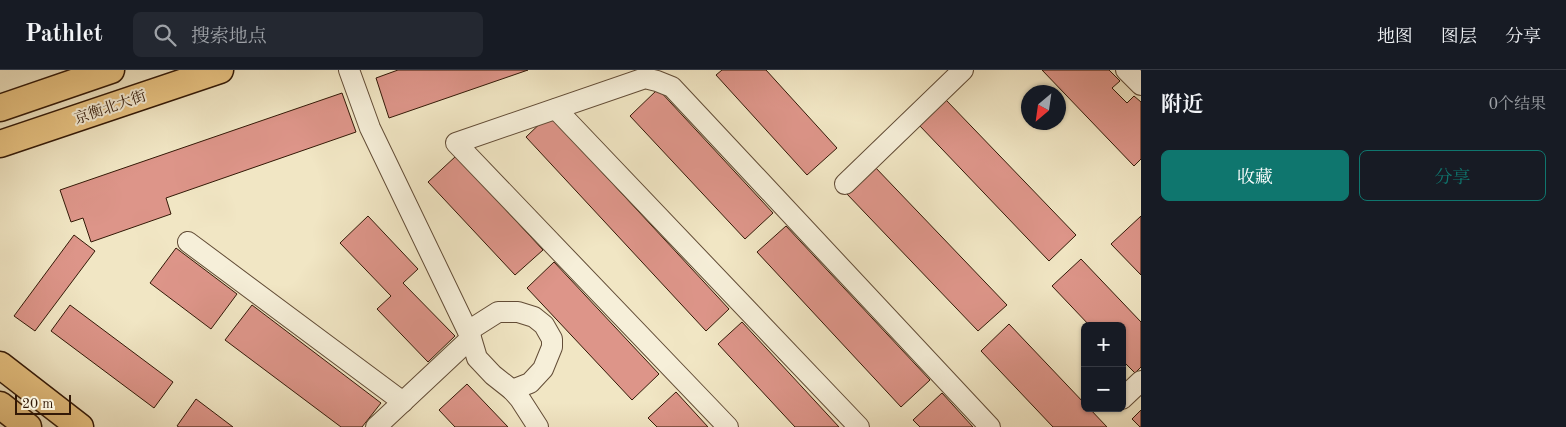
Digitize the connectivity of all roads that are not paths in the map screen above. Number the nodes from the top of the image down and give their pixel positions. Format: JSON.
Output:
{"nodes":[{"id":1,"x":111,"y":70,"type":"edge"},
{"id":2,"x":220,"y":70,"type":"edge"},
{"id":3,"x":349,"y":70,"type":"edge"},
{"id":4,"x":963,"y":70,"type":"edge"},
{"id":5,"x":1126,"y":70,"type":"edge"},
{"id":6,"x":1141,"y":85,"type":"edge"},
{"id":7,"x":0,"y":108,"type":"edge"},
{"id":8,"x":556,"y":108,"type":"junction"},
{"id":9,"x":0,"y":144,"type":"edge"},
{"id":10,"x":844,"y":184,"type":"dead end"},
{"id":11,"x":188,"y":242,"type":"dead end"},
{"id":12,"x":470,"y":334,"type":"junction"},
{"id":13,"x":0,"y":365,"type":"edge"},
{"id":14,"x":1141,"y":381,"type":"edge"},
{"id":15,"x":512,"y":390,"type":"junction"},
{"id":16,"x":1126,"y":395,"type":"edge"},
{"id":17,"x":403,"y":402,"type":"junction"},
{"id":18,"x":0,"y":405,"type":"edge"},
{"id":19,"x":28,"y":427,"type":"edge"},
{"id":20,"x":80,"y":427,"type":"edge"},
{"id":21,"x":376,"y":427,"type":"edge"},
{"id":22,"x":538,"y":427,"type":"edge"},
{"id":23,"x":728,"y":427,"type":"edge"},
{"id":24,"x":859,"y":427,"type":"edge"},
{"id":25,"x":990,"y":427,"type":"edge"}],
"edges":[{"from":1,"to":7,"type":"main road"},
{"from":2,"to":9,"type":"main road","name":"京衡北大街"},
{"from":3,"to":12,"type":"lane"},
{"from":4,"to":10,"type":"lane"},
{"from":5,"to":6,"type":"lane"},
{"from":8,"to":23,"type":"lane"},
{"from":8,"to":24,"type":"lane"},
{"from":8,"to":25,"type":"lane"},
{"from":11,"to":17,"type":"lane"},
{"from":12,"to":15,"type":"lane"},
{"from":12,"to":15,"type":"lane"},
{"from":12,"to":17,"type":"lane"},
{"from":13,"to":20,"type":"main road"},
{"from":14,"to":16,"type":"lane"},
{"from":15,"to":22,"type":"lane"},
{"from":17,"to":21,"type":"lane"},
{"from":18,"to":19,"type":"main road"}]}
